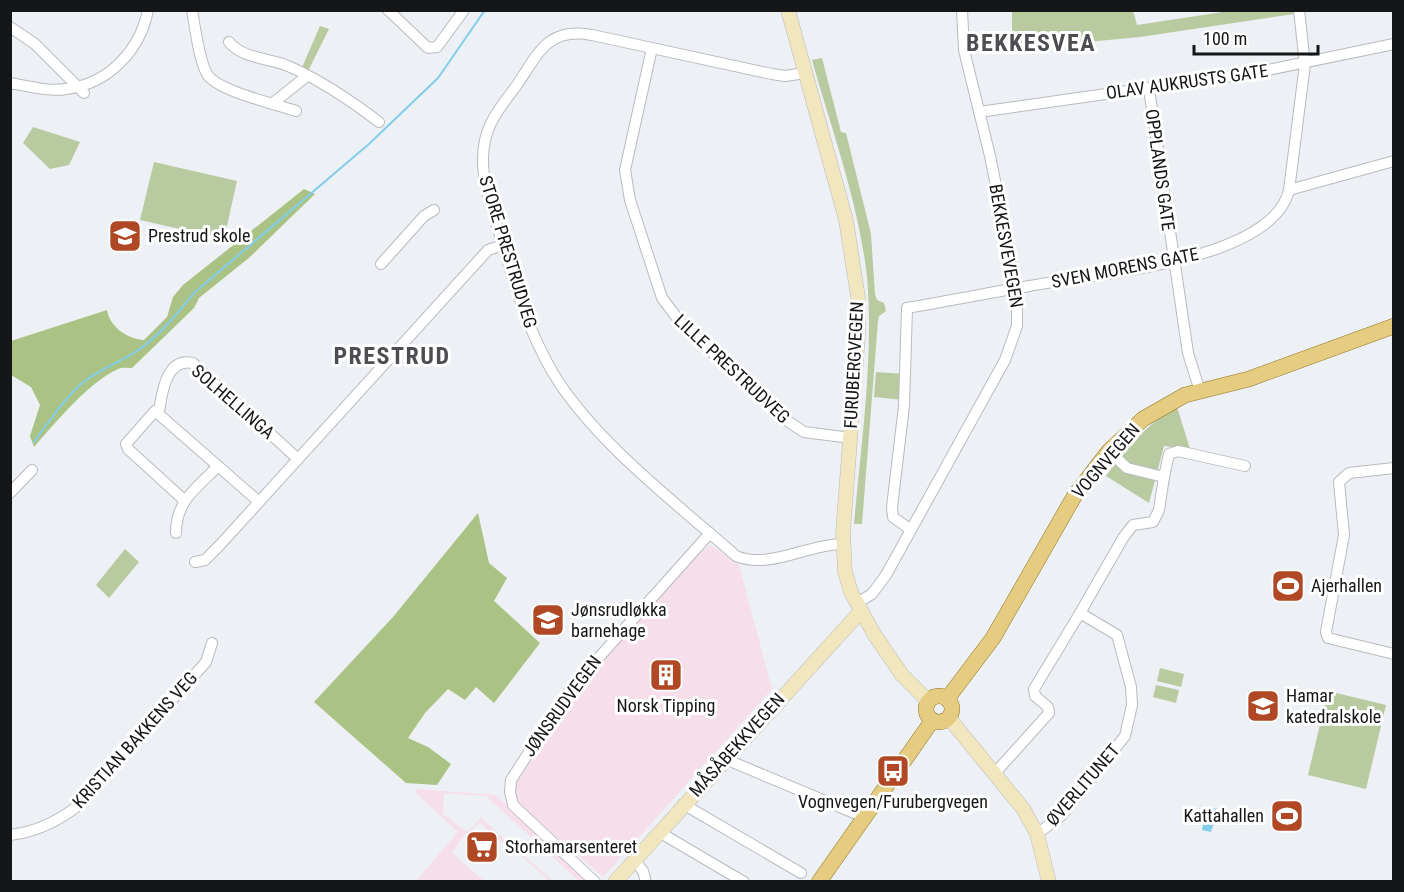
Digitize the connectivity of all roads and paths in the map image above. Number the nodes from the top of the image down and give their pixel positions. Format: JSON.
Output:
{"nodes":[{"id":1,"x":148,"y":10,"type":"edge"},
{"id":2,"x":192,"y":10,"type":"edge"},
{"id":3,"x":388,"y":10,"type":"edge"},
{"id":4,"x":464,"y":10,"type":"edge"},
{"id":5,"x":788,"y":10,"type":"edge"},
{"id":6,"x":962,"y":10,"type":"edge"},
{"id":7,"x":1299,"y":10,"type":"edge"},
{"id":8,"x":10,"y":27,"type":"edge"},
{"id":9,"x":229,"y":42,"type":"dead end"},
{"id":10,"x":1394,"y":44,"type":"edge"},
{"id":11,"x":652,"y":48,"type":"junction"},
{"id":12,"x":1305,"y":64,"type":"junction"},
{"id":13,"x":805,"y":73,"type":"junction"},
{"id":14,"x":307,"y":75,"type":"junction"},
{"id":15,"x":10,"y":83,"type":"edge"},
{"id":16,"x":82,"y":89,"type":"junction"},
{"id":17,"x":1149,"y":89,"type":"junction"},
{"id":18,"x":273,"y":103,"type":"junction"},
{"id":19,"x":296,"y":111,"type":"dead end"},
{"id":20,"x":979,"y":112,"type":"junction"},
{"id":21,"x":379,"y":122,"type":"dead end"},
{"id":22,"x":1394,"y":161,"type":"edge"},
{"id":23,"x":1288,"y":190,"type":"junction"},
{"id":24,"x":434,"y":210,"type":"dead end"},
{"id":25,"x":503,"y":245,"type":"junction"},
{"id":26,"x":1174,"y":262,"type":"junction"},
{"id":27,"x":381,"y":264,"type":"dead end"},
{"id":28,"x":1017,"y":289,"type":"junction"},
{"id":29,"x":1394,"y":326,"type":"edge"},
{"id":30,"x":1200,"y":391,"type":"junction"},
{"id":31,"x":159,"y":411,"type":"junction"},
{"id":32,"x":851,"y":438,"type":"junction"},
{"id":33,"x":1109,"y":451,"type":"junction"},
{"id":34,"x":298,"y":459,"type":"junction"},
{"id":35,"x":1245,"y":465,"type":"dead end"},
{"id":36,"x":218,"y":466,"type":"junction"},
{"id":37,"x":1394,"y":468,"type":"edge"},
{"id":38,"x":32,"y":470,"type":"dead end"},
{"id":39,"x":1164,"y":477,"type":"junction"},
{"id":40,"x":10,"y":493,"type":"edge"},
{"id":41,"x":185,"y":501,"type":"junction"},
{"id":42,"x":258,"y":501,"type":"junction"},
{"id":43,"x":911,"y":530,"type":"junction"},
{"id":44,"x":176,"y":533,"type":"dead end"},
{"id":45,"x":710,"y":533,"type":"junction"},
{"id":46,"x":843,"y":544,"type":"junction"},
{"id":47,"x":195,"y":562,"type":"dead end"},
{"id":48,"x":859,"y":607,"type":"junction"},
{"id":49,"x":1080,"y":613,"type":"junction"},
{"id":50,"x":212,"y":642,"type":"dead end"},
{"id":51,"x":1394,"y":654,"type":"edge"},
{"id":52,"x":947,"y":699,"type":"junction"},
{"id":53,"x":928,"y":701,"type":"junction"},
{"id":54,"x":949,"y":718,"type":"junction"},
{"id":55,"x":932,"y":721,"type":"junction"},
{"id":56,"x":725,"y":759,"type":"junction"},
{"id":57,"x":995,"y":773,"type":"junction"},
{"id":58,"x":683,"y":804,"type":"junction"},
{"id":59,"x":854,"y":813,"type":"dead end"},
{"id":60,"x":659,"y":832,"type":"junction"},
{"id":61,"x":1037,"y":834,"type":"junction"},
{"id":62,"x":10,"y":836,"type":"edge"},
{"id":63,"x":634,"y":860,"type":"junction"},
{"id":64,"x":801,"y":873,"type":"dead end"},
{"id":65,"x":595,"y":882,"type":"edge"},
{"id":66,"x":615,"y":882,"type":"edge"},
{"id":67,"x":646,"y":882,"type":"edge"},
{"id":68,"x":744,"y":882,"type":"edge"},
{"id":69,"x":819,"y":882,"type":"edge"},
{"id":70,"x":1049,"y":882,"type":"edge"}],
"edges":[{"from":1,"to":16,"type":"street"},
{"from":2,"to":18,"type":"street"},
{"from":3,"to":4,"type":"street"},
{"from":5,"to":13,"type":"main road","name":"FURUBERGVEGEN"},
{"from":6,"to":20,"type":"street","name":"BEKKESVEVEGEN"},
{"from":7,"to":12,"type":"street","name":"SVEN MORENS GATE"},
{"from":8,"to":16,"type":"street"},
{"from":9,"to":14,"type":"street"},
{"from":10,"to":12,"type":"street","name":"OLAV AUKRUSTS GATE"},
{"from":11,"to":13,"type":"street","name":"STORE PRESTRUDVEG"},
{"from":11,"to":25,"type":"street","name":"STORE PRESTRUDVEG"},
{"from":11,"to":32,"type":"street","name":"LILLE PRESTRUDVEG"},
{"from":12,"to":17,"type":"street","name":"OLAV AUKRUSTS GATE"},
{"from":12,"to":23,"type":"street","name":"SVEN MORENS GATE"},
{"from":13,"to":32,"type":"main road","name":"FURUBERGVEGEN"},
{"from":14,"to":18,"type":"street"},
{"from":14,"to":21,"type":"street"},
{"from":15,"to":16,"type":"street"},
{"from":17,"to":20,"type":"street","name":"OLAV AUKRUSTS GATE"},
{"from":17,"to":26,"type":"street","name":"OPPLANDS GATE"},
{"from":18,"to":19,"type":"street"},
{"from":20,"to":28,"type":"street","name":"BEKKESVEVEGEN"},
{"from":22,"to":23,"type":"street"},
{"from":23,"to":26,"type":"street","name":"SVEN MORENS GATE"},
{"from":24,"to":27,"type":"street"},
{"from":25,"to":34,"type":"street"},
{"from":25,"to":45,"type":"street","name":"STORE PRESTRUDVEG"},
{"from":26,"to":28,"type":"street","name":"SVEN MORENS GATE"},
{"from":26,"to":30,"type":"street","name":"OPPLANDS GATE"},
{"from":28,"to":43,"type":"street","name":"BEKKESVEVEGEN"},
{"from":28,"to":43,"type":"street","name":"SVEN MORENS GATE"},
{"from":29,"to":30,"type":"main road","name":"VOGNVEGEN"},
{"from":30,"to":33,"type":"main road","name":"VOGNVEGEN"},
{"from":31,"to":34,"type":"street","name":"SOLHELLINGA"},
{"from":31,"to":36,"type":"street"},
{"from":31,"to":41,"type":"street"},
{"from":32,"to":46,"type":"main road","name":"FURUBERGVEGEN"},
{"from":33,"to":39,"type":"street"},
{"from":33,"to":52,"type":"main road","name":"VOGNVEGEN"},
{"from":34,"to":42,"type":"street"},
{"from":35,"to":39,"type":"street"},
{"from":36,"to":41,"type":"street"},
{"from":36,"to":42,"type":"street"},
{"from":37,"to":51,"type":"street"},
{"from":38,"to":40,"type":"street"},
{"from":39,"to":49,"type":"street"},
{"from":41,"to":44,"type":"street"},
{"from":42,"to":47,"type":"street"},
{"from":43,"to":48,"type":"street","name":"BEKKESVEVEGEN"},
{"from":45,"to":46,"type":"street","name":"STORE PRESTRUDVEG"},
{"from":45,"to":65,"type":"street","name":"JØNSRUDVEGEN"},
{"from":46,"to":48,"type":"main road","name":"FURUBERGVEGEN"},
{"from":48,"to":53,"type":"main road","name":"FURUBERGVEGEN"},
{"from":48,"to":56,"type":"main road","name":"MÅSÅBEKKVEGEN"},
{"from":49,"to":57,"type":"street"},
{"from":49,"to":61,"type":"street","name":"ØVERLITUNET"},
{"from":50,"to":62,"type":"street","name":"KRISTIAN BAKKENS VEG"},
{"from":52,"to":53,"type":"main road"},
{"from":52,"to":54,"type":"main road"},
{"from":53,"to":55,"type":"main road"},
{"from":54,"to":55,"type":"main road"},
{"from":54,"to":57,"type":"main road"},
{"from":55,"to":69,"type":"main road"},
{"from":56,"to":58,"type":"main road","name":"MÅSÅBEKKVEGEN"},
{"from":56,"to":59,"type":"street"},
{"from":57,"to":61,"type":"main road"},
{"from":58,"to":60,"type":"main road","name":"MÅSÅBEKKVEGEN"},
{"from":58,"to":64,"type":"street"},
{"from":60,"to":63,"type":"main road","name":"MÅSÅBEKKVEGEN"},
{"from":60,"to":68,"type":"street"},
{"from":61,"to":70,"type":"main road"},
{"from":63,"to":66,"type":"main road","name":"MÅSÅBEKKVEGEN"},
{"from":63,"to":67,"type":"street"}]}
